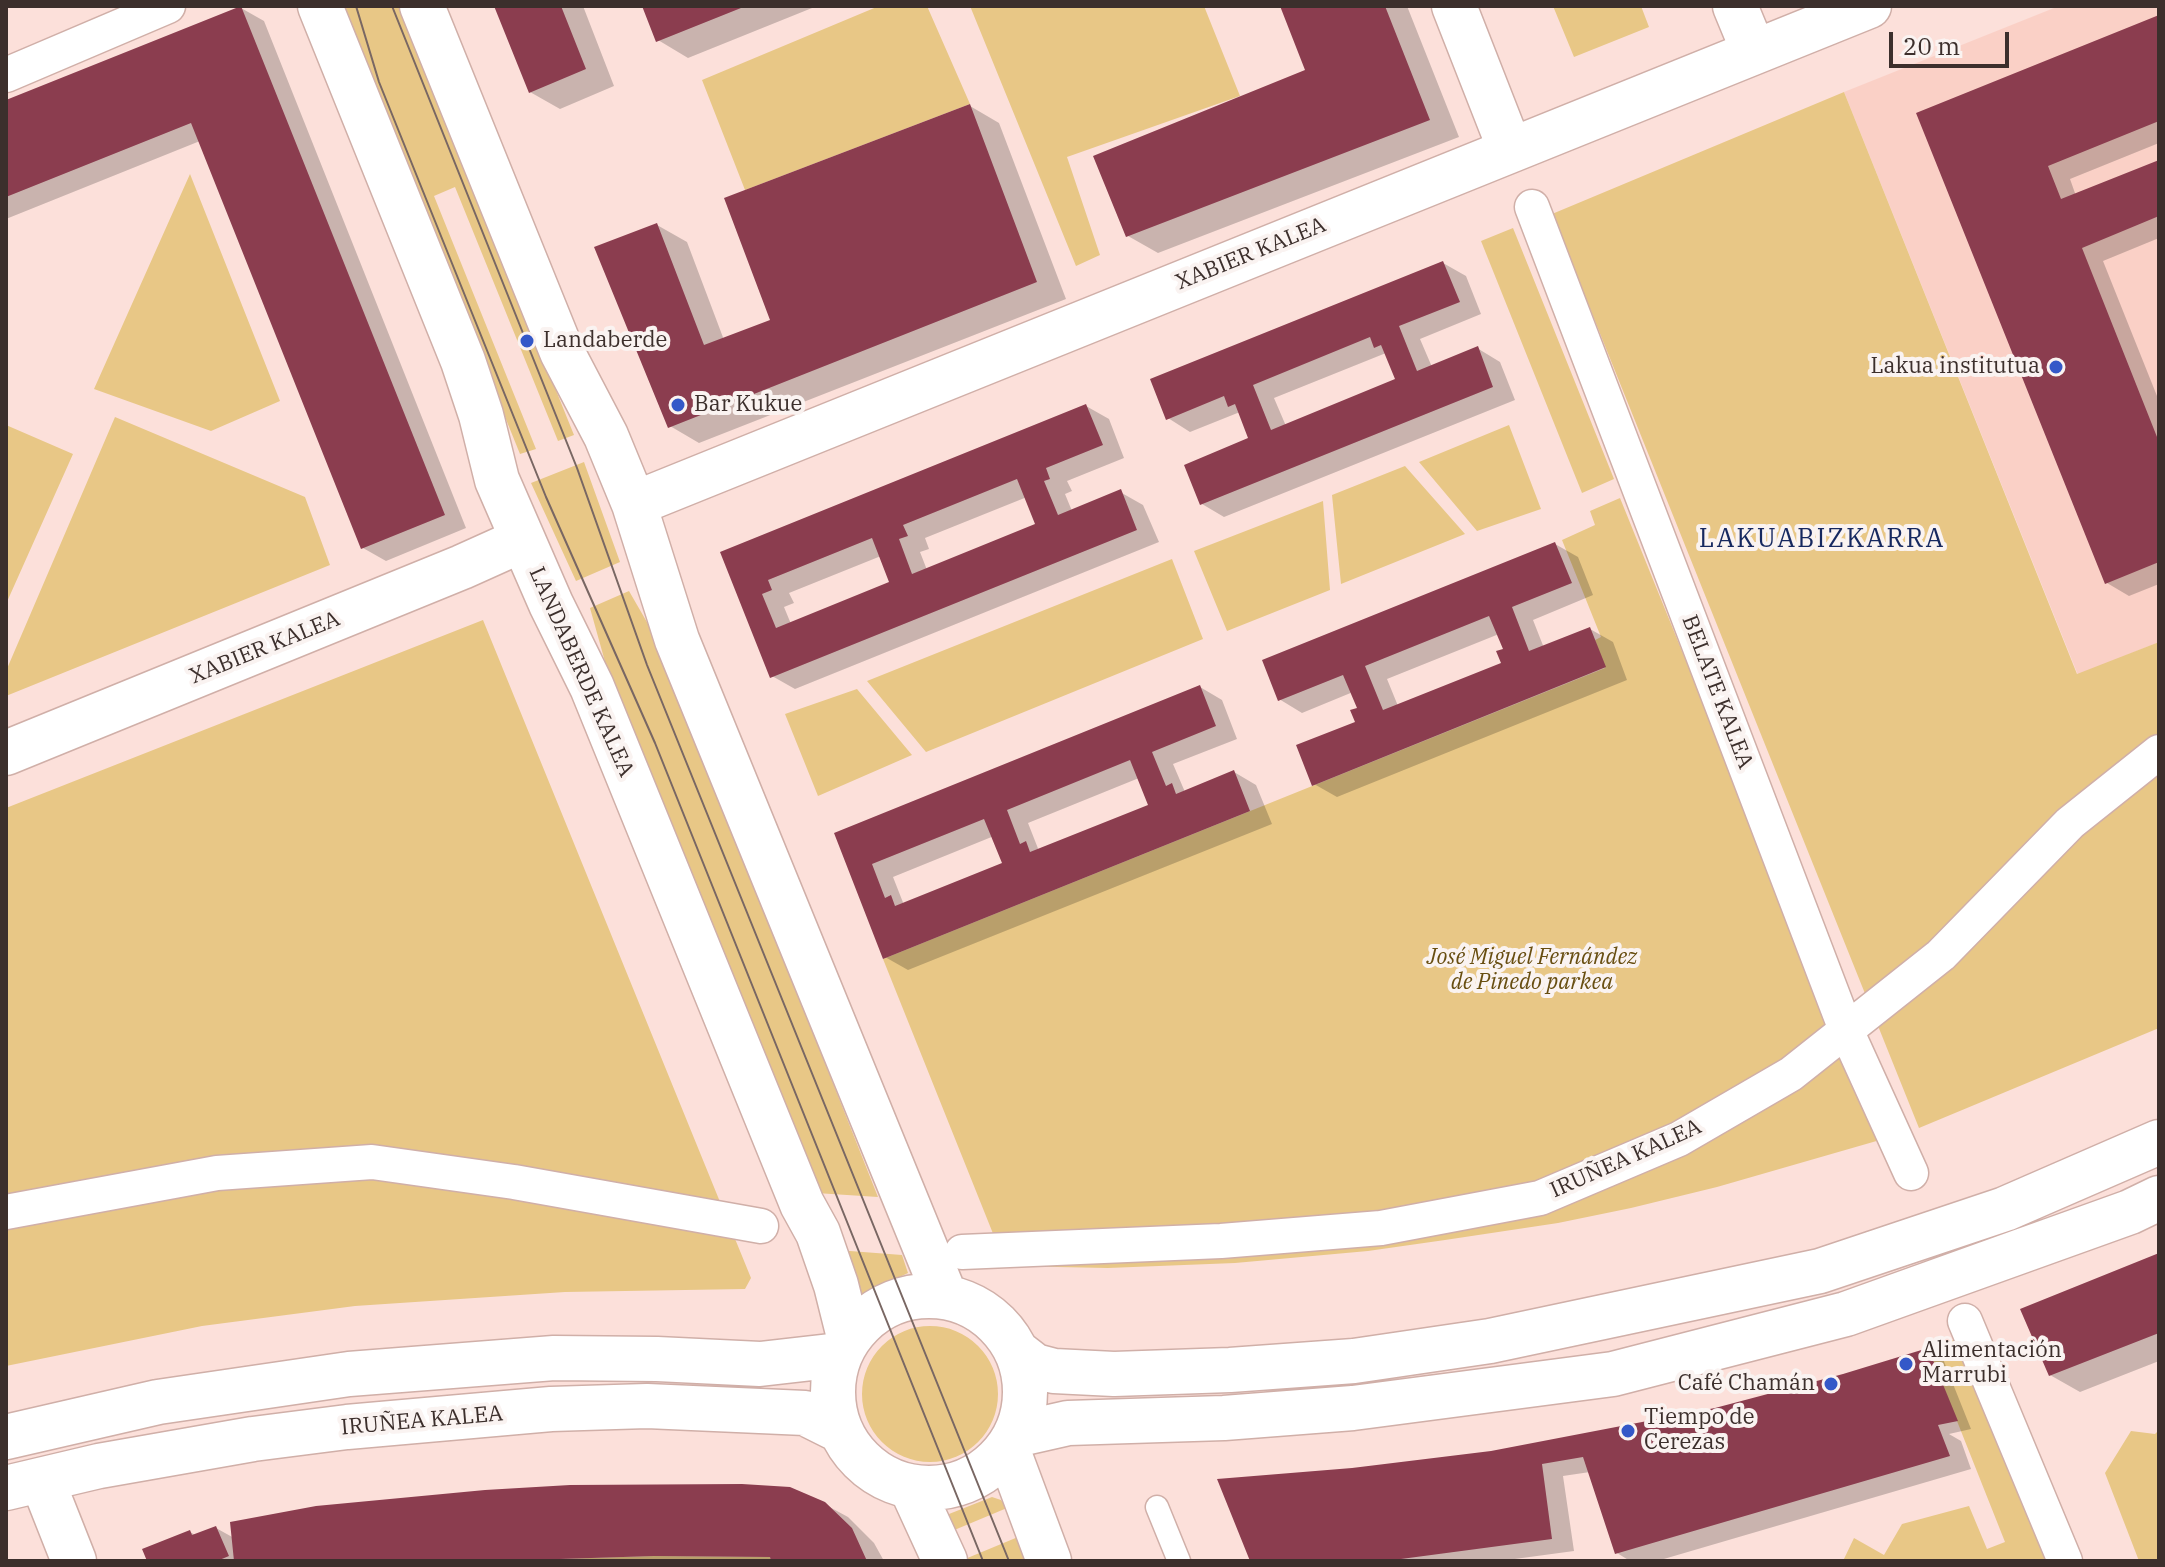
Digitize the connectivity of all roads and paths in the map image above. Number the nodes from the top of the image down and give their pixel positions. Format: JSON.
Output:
{"nodes":[{"id":1,"x":168,"y":6,"type":"edge"},
{"id":2,"x":320,"y":6,"type":"edge"},
{"id":3,"x":422,"y":6,"type":"edge"},
{"id":4,"x":1454,"y":6,"type":"edge"},
{"id":5,"x":1735,"y":6,"type":"edge"},
{"id":6,"x":1869,"y":6,"type":"edge"},
{"id":7,"x":1754,"y":52,"type":"junction"},
{"id":8,"x":6,"y":75,"type":"edge"},
{"id":9,"x":1510,"y":149,"type":"junction"},
{"id":10,"x":1532,"y":207,"type":"dead end"},
{"id":11,"x":634,"y":504,"type":"junction"},
{"id":12,"x":522,"y":540,"type":"junction"},
{"id":13,"x":2159,"y":752,"type":"edge"},
{"id":14,"x":6,"y":753,"type":"edge"},
{"id":15,"x":1846,"y":1030,"type":"junction"},
{"id":16,"x":2159,"y":1142,"type":"edge"},
{"id":17,"x":1911,"y":1173,"type":"dead end"},
{"id":18,"x":2159,"y":1198,"type":"edge"},
{"id":19,"x":6,"y":1212,"type":"edge"},
{"id":20,"x":761,"y":1226,"type":"dead end"},
{"id":21,"x":962,"y":1252,"type":"dead end"},
{"id":22,"x":945,"y":1296,"type":"junction"},
{"id":23,"x":1965,"y":1321,"type":"dead end"},
{"id":24,"x":844,"y":1346,"type":"junction"},
{"id":25,"x":1017,"y":1352,"type":"junction"},
{"id":26,"x":839,"y":1430,"type":"junction"},
{"id":27,"x":6,"y":1437,"type":"edge"},
{"id":28,"x":1011,"y":1442,"type":"junction"},
{"id":29,"x":24,"y":1484,"type":"edge"},
{"id":30,"x":911,"y":1487,"type":"junction"},
{"id":31,"x":1157,"y":1507,"type":"dead end"},
{"id":32,"x":74,"y":1561,"type":"edge"},
{"id":33,"x":945,"y":1561,"type":"edge"},
{"id":34,"x":1049,"y":1561,"type":"edge"},
{"id":35,"x":1179,"y":1561,"type":"edge"},
{"id":36,"x":2065,"y":1561,"type":"edge"}],
"edges":[{"from":1,"to":8,"type":"street"},
{"from":2,"to":12,"type":"street","name":"LANDABERDE KALEA"},
{"from":3,"to":11,"type":"street"},
{"from":4,"to":9,"type":"street"},
{"from":5,"to":7,"type":"street"},
{"from":6,"to":7,"type":"street","name":"XABIER KALEA"},
{"from":7,"to":9,"type":"street","name":"XABIER KALEA"},
{"from":9,"to":11,"type":"street","name":"XABIER KALEA"},
{"from":10,"to":15,"type":"street","name":"BELATE KALEA"},
{"from":11,"to":22,"type":"street"},
{"from":12,"to":14,"type":"street","name":"XABIER KALEA"},
{"from":12,"to":24,"type":"street","name":"LANDABERDE KALEA"},
{"from":13,"to":15,"type":"street","name":"IRUÑEA KALEA"},
{"from":15,"to":17,"type":"street","name":"BELATE KALEA"},
{"from":15,"to":21,"type":"street","name":"IRUÑEA KALEA"},
{"from":16,"to":25,"type":"street"},
{"from":18,"to":28,"type":"street"},
{"from":19,"to":20,"type":"street"},
{"from":22,"to":24,"type":"street"},
{"from":22,"to":25,"type":"street"},
{"from":23,"to":36,"type":"street"},
{"from":24,"to":26,"type":"street"},
{"from":24,"to":27,"type":"street"},
{"from":25,"to":28,"type":"street"},
{"from":26,"to":29,"type":"street","name":"IRUÑEA KALEA"},
{"from":26,"to":30,"type":"street"},
{"from":28,"to":30,"type":"street"},
{"from":28,"to":34,"type":"street"},
{"from":29,"to":32,"type":"street"},
{"from":30,"to":33,"type":"street"},
{"from":31,"to":35,"type":"lane"}]}
